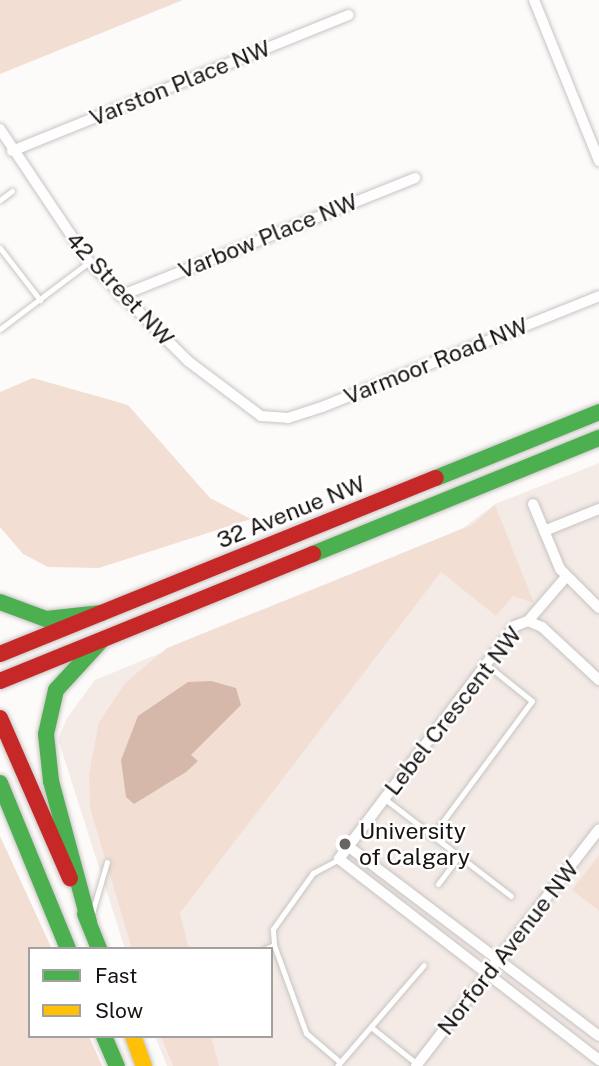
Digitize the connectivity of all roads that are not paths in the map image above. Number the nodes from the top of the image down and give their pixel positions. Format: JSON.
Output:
{"nodes":[{"id":1,"x":534,"y":0,"type":"edge"},
{"id":2,"x":349,"y":15,"type":"dead end"},
{"id":3,"x":0,"y":129,"type":"edge"},
{"id":4,"x":12,"y":150,"type":"junction"},
{"id":5,"x":599,"y":161,"type":"edge"},
{"id":6,"x":415,"y":178,"type":"dead end"},
{"id":7,"x":12,"y":191,"type":"dead end"},
{"id":8,"x":0,"y":200,"type":"edge"},
{"id":9,"x":0,"y":248,"type":"edge"},
{"id":10,"x":89,"y":262,"type":"junction"},
{"id":11,"x":120,"y":296,"type":"junction"},
{"id":12,"x":599,"y":296,"type":"edge"},
{"id":13,"x":40,"y":300,"type":"junction"},
{"id":14,"x":0,"y":329,"type":"edge"},
{"id":15,"x":599,"y":412,"type":"edge"},
{"id":16,"x":270,"y":417,"type":"joint"},
{"id":17,"x":599,"y":438,"type":"edge"},
{"id":18,"x":533,"y":505,"type":"dead end"},
{"id":19,"x":599,"y":509,"type":"edge"},
{"id":20,"x":544,"y":531,"type":"junction"},
{"id":21,"x":565,"y":578,"type":"junction"},
{"id":22,"x":0,"y":602,"type":"edge"},
{"id":23,"x":599,"y":608,"type":"edge"},
{"id":24,"x":102,"y":613,"type":"junction"},
{"id":25,"x":528,"y":621,"type":"junction"},
{"id":26,"x":101,"y":641,"type":"junction"},
{"id":27,"x":0,"y":654,"type":"edge"},
{"id":28,"x":486,"y":664,"type":"junction"},
{"id":29,"x":599,"y":680,"type":"edge"},
{"id":30,"x":0,"y":681,"type":"edge"},
{"id":31,"x":0,"y":718,"type":"edge"},
{"id":32,"x":0,"y":783,"type":"edge"},
{"id":33,"x":385,"y":799,"type":"junction"},
{"id":34,"x":0,"y":810,"type":"edge"},
{"id":35,"x":599,"y":829,"type":"edge"},
{"id":36,"x":432,"y":836,"type":"junction"},
{"id":37,"x":349,"y":846,"type":"junction"},
{"id":38,"x":459,"y":856,"type":"junction"},
{"id":39,"x":339,"y":859,"type":"junction"},
{"id":40,"x":107,"y":862,"type":"dead end"},
{"id":41,"x":438,"y":884,"type":"dead end"},
{"id":42,"x":511,"y":896,"type":"dead end"},
{"id":43,"x":52,"y":912,"type":"junction"},
{"id":44,"x":89,"y":922,"type":"junction"},
{"id":45,"x":274,"y":945,"type":"junction"},
{"id":46,"x":67,"y":947,"type":"edge"},
{"id":47,"x":98,"y":947,"type":"edge"},
{"id":48,"x":270,"y":947,"type":"edge"},
{"id":49,"x":500,"y":958,"type":"junction"},
{"id":50,"x":424,"y":965,"type":"dead end"},
{"id":51,"x":488,"y":975,"type":"junction"},
{"id":52,"x":371,"y":1027,"type":"junction"},
{"id":53,"x":599,"y":1036,"type":"edge"},
{"id":54,"x":105,"y":1038,"type":"edge"},
{"id":55,"x":133,"y":1038,"type":"edge"},
{"id":56,"x":599,"y":1060,"type":"edge"},
{"id":57,"x":339,"y":1064,"type":"edge"},
{"id":58,"x":416,"y":1065,"type":"edge"},
{"id":59,"x":117,"y":1066,"type":"edge"},
{"id":60,"x":144,"y":1066,"type":"edge"}],
"edges":[{"from":1,"to":5,"type":"street"},
{"from":2,"to":4,"type":"street","name":"Varston Place NW"},
{"from":3,"to":4,"type":"street","name":"42 Street NW"},
{"from":4,"to":10,"type":"street","name":"42 Street NW"},
{"from":6,"to":11,"type":"street","name":"Varbow Place NW"},
{"from":7,"to":8,"type":"lane"},
{"from":9,"to":13,"type":"lane"},
{"from":10,"to":11,"type":"street","name":"42 Street NW"},
{"from":10,"to":13,"type":"lane"},
{"from":11,"to":16,"type":"street","name":"42 Street NW"},
{"from":12,"to":16,"type":"street","name":"Varmoor Road NW"},
{"from":13,"to":14,"type":"lane"},
{"from":15,"to":24,"type":"main road","name":"32 Avenue NW"},
{"from":17,"to":26,"type":"main road","name":"32 Avenue NW"},
{"from":18,"to":20,"type":"street"},
{"from":19,"to":20,"type":"street"},
{"from":20,"to":21,"type":"street"},
{"from":21,"to":23,"type":"street"},
{"from":21,"to":25,"type":"street"},
{"from":22,"to":24,"type":"main road"},
{"from":24,"to":27,"type":"main road","name":"32 Avenue NW"},
{"from":25,"to":28,"type":"street","name":"Lebel Crescent NW"},
{"from":25,"to":29,"type":"street","name":"Lebel Crescent NW"},
{"from":26,"to":30,"type":"main road","name":"32 Avenue NW"},
{"from":26,"to":44,"type":"main road"},
{"from":28,"to":33,"type":"street","name":"Lebel Crescent NW"},
{"from":28,"to":36,"type":"lane"},
{"from":31,"to":44,"type":"main road"},
{"from":32,"to":43,"type":"main road"},
{"from":33,"to":36,"type":"lane"},
{"from":33,"to":37,"type":"street","name":"Lebel Crescent NW"},
{"from":34,"to":43,"type":"main road"},
{"from":35,"to":49,"type":"street","name":"Norford Avenue NW"},
{"from":36,"to":38,"type":"lane"},
{"from":37,"to":39,"type":"street","name":"Lebel Crescent NW"},
{"from":37,"to":49,"type":"street"},
{"from":38,"to":41,"type":"lane"},
{"from":38,"to":42,"type":"lane"},
{"from":39,"to":45,"type":"lane"},
{"from":39,"to":51,"type":"street"},
{"from":40,"to":44,"type":"lane"},
{"from":43,"to":46,"type":"main road"},
{"from":44,"to":47,"type":"main road"},
{"from":45,"to":48,"type":"lane"},
{"from":45,"to":57,"type":"lane"},
{"from":49,"to":51,"type":"street","name":"Norford Avenue NW"},
{"from":49,"to":53,"type":"street"},
{"from":50,"to":52,"type":"lane"},
{"from":51,"to":56,"type":"street"},
{"from":51,"to":58,"type":"street","name":"Norford Avenue NW"},
{"from":52,"to":57,"type":"lane"},
{"from":52,"to":58,"type":"lane"},
{"from":54,"to":59,"type":"main road"},
{"from":55,"to":60,"type":"main road"}]}
